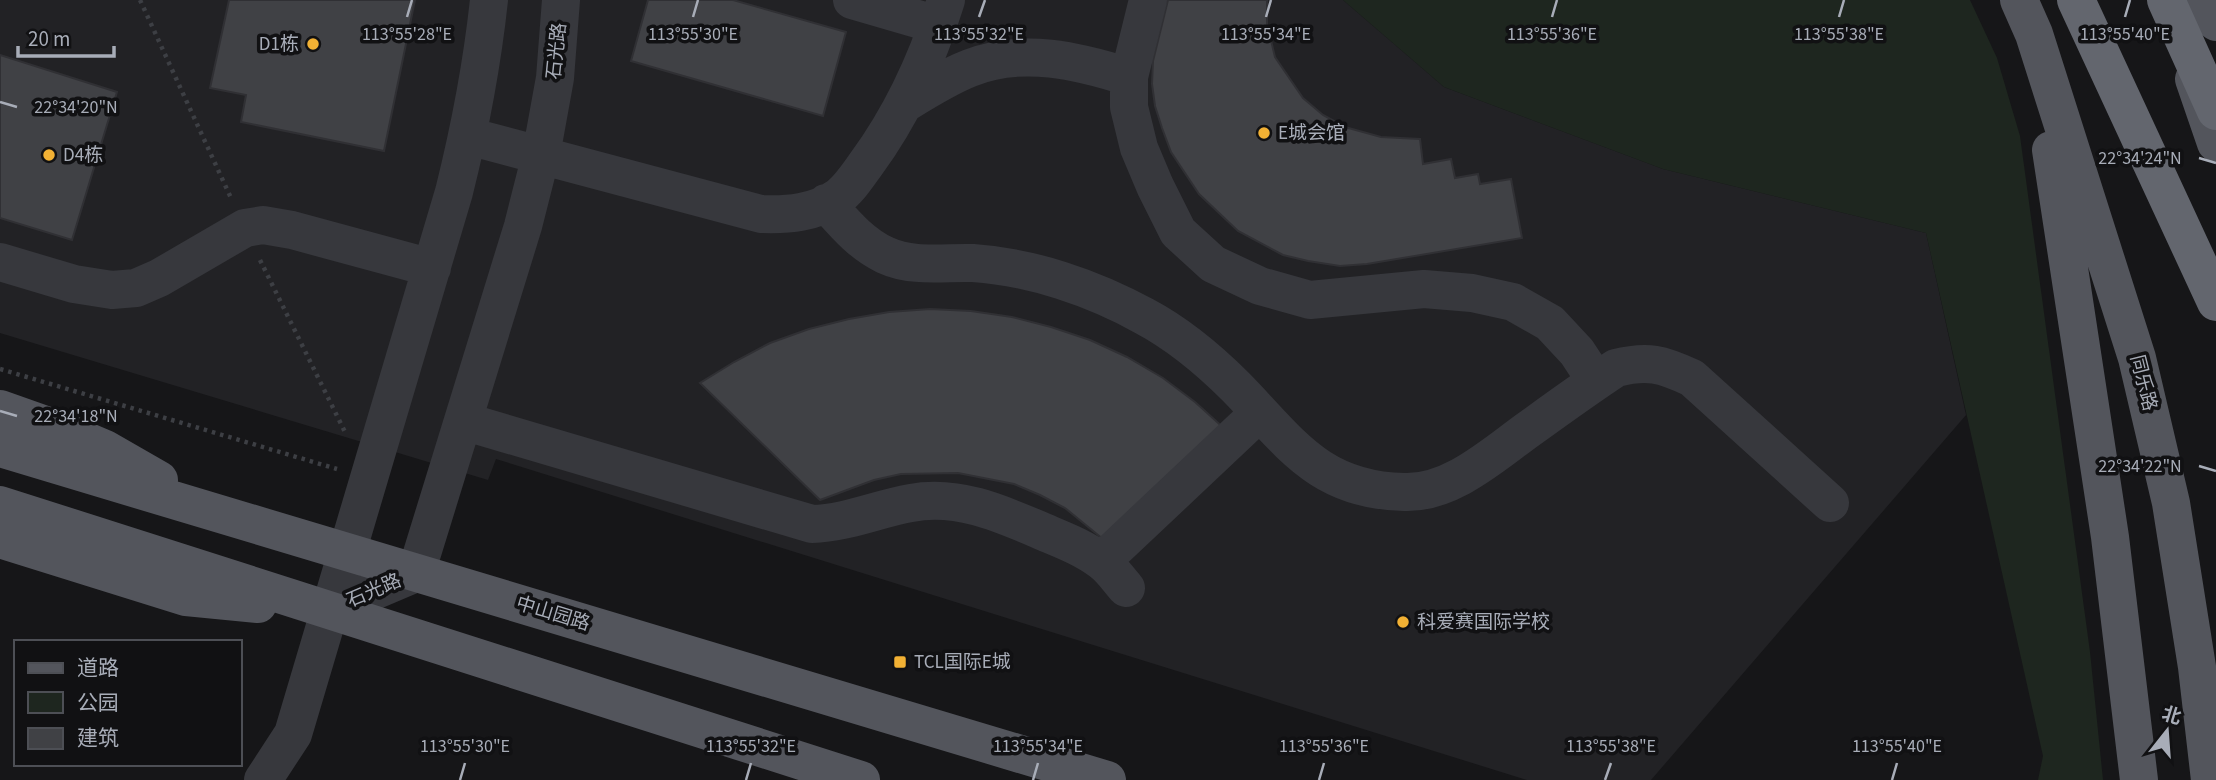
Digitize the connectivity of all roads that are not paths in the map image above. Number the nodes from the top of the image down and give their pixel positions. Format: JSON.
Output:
{"nodes":[{"id":1,"x":489,"y":0,"type":"edge"},
{"id":2,"x":561,"y":0,"type":"edge"},
{"id":3,"x":852,"y":0,"type":"edge"},
{"id":4,"x":1148,"y":0,"type":"edge"},
{"id":5,"x":2076,"y":0,"type":"edge"},
{"id":6,"x":2166,"y":0,"type":"edge"},
{"id":7,"x":2206,"y":0,"type":"edge"},
{"id":8,"x":942,"y":13,"type":"edge"},
{"id":9,"x":2027,"y":17,"type":"edge"},
{"id":10,"x":2216,"y":22,"type":"edge"},
{"id":11,"x":1129,"y":77,"type":"junction"},
{"id":12,"x":904,"y":104,"type":"junction"},
{"id":13,"x":2216,"y":111,"type":"edge"},
{"id":14,"x":468,"y":136,"type":"junction"},
{"id":15,"x":2216,"y":143,"type":"edge"},
{"id":16,"x":541,"y":155,"type":"junction"},
{"id":17,"x":826,"y":203,"type":"junction"},
{"id":18,"x":0,"y":262,"type":"edge"},
{"id":19,"x":432,"y":268,"type":"junction"},
{"id":20,"x":2216,"y":302,"type":"edge"},
{"id":21,"x":1596,"y":381,"type":"junction"},
{"id":22,"x":0,"y":409,"type":"edge"},
{"id":23,"x":1259,"y":413,"type":"junction"},
{"id":24,"x":463,"y":421,"type":"junction"},
{"id":25,"x":0,"y":448,"type":"edge"},
{"id":26,"x":1830,"y":503,"type":"dead end"},
{"id":27,"x":0,"y":505,"type":"edge"},
{"id":28,"x":215,"y":513,"type":"junction"},
{"id":29,"x":0,"y":539,"type":"edge"},
{"id":30,"x":346,"y":552,"type":"junction"},
{"id":31,"x":416,"y":573,"type":"junction"},
{"id":32,"x":329,"y":610,"type":"junction"},
{"id":33,"x":263,"y":780,"type":"edge"},
{"id":34,"x":861,"y":780,"type":"edge"},
{"id":35,"x":1107,"y":780,"type":"edge"},
{"id":36,"x":2139,"y":780,"type":"edge"},
{"id":37,"x":2210,"y":780,"type":"edge"}],
"edges":[{"from":1,"to":14,"type":"street","name":"石光路"},
{"from":2,"to":16,"type":"street","name":"石光路"},
{"from":3,"to":8,"type":"street"},
{"from":4,"to":11,"type":"street"},
{"from":5,"to":20,"type":"highway"},
{"from":6,"to":13,"type":"highway","bridge":true},
{"from":6,"to":15,"type":"main road"},
{"from":7,"to":10,"type":"main road"},
{"from":8,"to":12,"type":"street"},
{"from":9,"to":36,"type":"main road"},
{"from":9,"to":37,"type":"main road","name":"同乐路"},
{"from":11,"to":12,"type":"street"},
{"from":11,"to":21,"type":"street"},
{"from":12,"to":17,"type":"street"},
{"from":14,"to":16,"type":"street"},
{"from":14,"to":19,"type":"street","name":"石光路"},
{"from":16,"to":17,"type":"street"},
{"from":16,"to":24,"type":"street","name":"石光路"},
{"from":17,"to":23,"type":"street"},
{"from":18,"to":19,"type":"street"},
{"from":19,"to":30,"type":"street","name":"石光路"},
{"from":21,"to":23,"type":"street"},
{"from":21,"to":26,"type":"street"},
{"from":22,"to":28,"type":"main road"},
{"from":23,"to":24,"type":"street"},
{"from":24,"to":31,"type":"street","name":"石光路"},
{"from":25,"to":28,"type":"main road","name":"中山园路"},
{"from":27,"to":32,"type":"main road"},
{"from":28,"to":30,"type":"main road","name":"中山园路"},
{"from":29,"to":32,"type":"main road"},
{"from":30,"to":31,"type":"main road","name":"中山园路"},
{"from":30,"to":32,"type":"street","name":"石光路"},
{"from":31,"to":32,"type":"street","name":"石光路"},
{"from":31,"to":35,"type":"main road","name":"中山园路"},
{"from":32,"to":33,"type":"street"},
{"from":32,"to":34,"type":"main road"}]}
